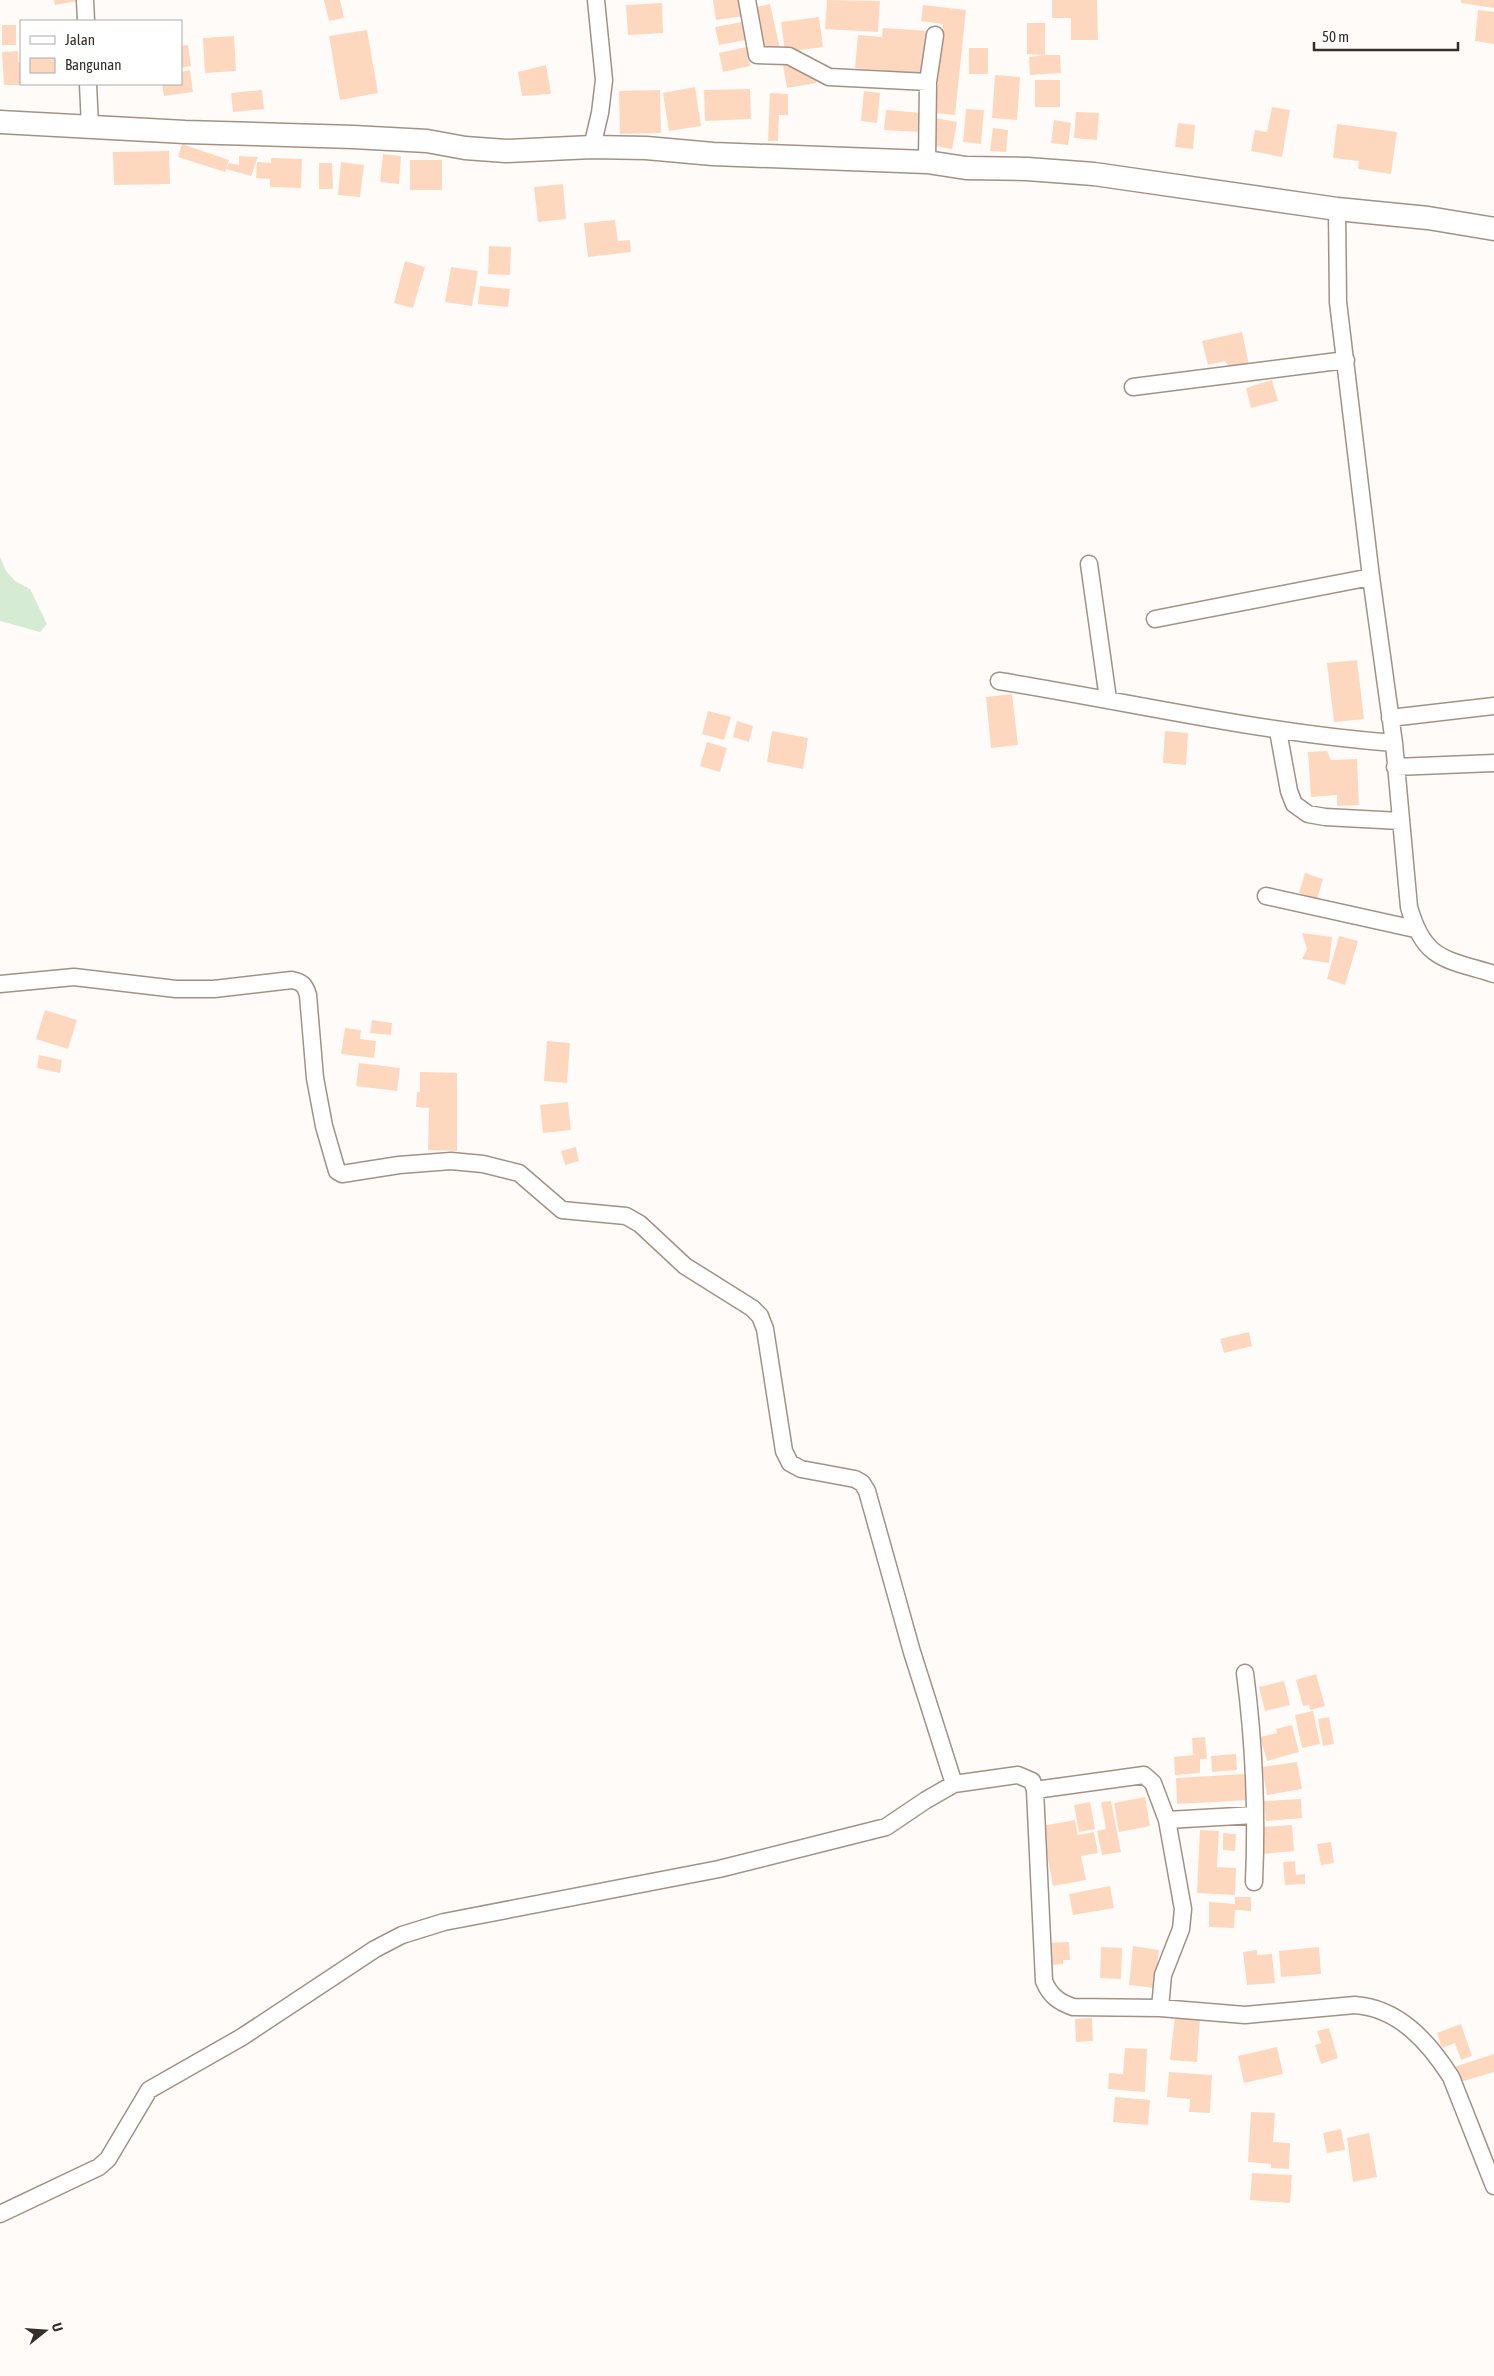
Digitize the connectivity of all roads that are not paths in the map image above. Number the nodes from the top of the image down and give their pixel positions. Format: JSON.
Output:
{"nodes":[{"id":1,"x":85,"y":0,"type":"edge"},
{"id":2,"x":596,"y":0,"type":"edge"},
{"id":3,"x":747,"y":0,"type":"edge"},
{"id":4,"x":86,"y":20,"type":"edge"},
{"id":5,"x":934,"y":35,"type":"dead end"},
{"id":6,"x":928,"y":82,"type":"junction"},
{"id":7,"x":88,"y":85,"type":"edge"},
{"id":8,"x":0,"y":122,"type":"edge"},
{"id":9,"x":90,"y":126,"type":"junction"},
{"id":10,"x":592,"y":147,"type":"junction"},
{"id":11,"x":927,"y":162,"type":"junction"},
{"id":12,"x":1337,"y":209,"type":"junction"},
{"id":13,"x":1494,"y":229,"type":"edge"},
{"id":14,"x":1346,"y":360,"type":"junction"},
{"id":15,"x":1133,"y":386,"type":"dead end"},
{"id":16,"x":1089,"y":564,"type":"dead end"},
{"id":17,"x":1371,"y":577,"type":"junction"},
{"id":18,"x":1155,"y":619,"type":"dead end"},
{"id":19,"x":999,"y":681,"type":"dead end"},
{"id":20,"x":1108,"y":699,"type":"junction"},
{"id":21,"x":1494,"y":706,"type":"edge"},
{"id":22,"x":1390,"y":718,"type":"junction"},
{"id":23,"x":1278,"y":731,"type":"junction"},
{"id":24,"x":1394,"y":743,"type":"junction"},
{"id":25,"x":1494,"y":763,"type":"edge"},
{"id":26,"x":1395,"y":766,"type":"junction"},
{"id":27,"x":1400,"y":821,"type":"junction"},
{"id":28,"x":1266,"y":896,"type":"dead end"},
{"id":29,"x":1415,"y":929,"type":"junction"},
{"id":30,"x":1494,"y":974,"type":"edge"},
{"id":31,"x":0,"y":984,"type":"edge"},
{"id":32,"x":1245,"y":1673,"type":"dead end"},
{"id":33,"x":954,"y":1784,"type":"junction"},
{"id":34,"x":1034,"y":1790,"type":"junction"},
{"id":35,"x":1255,"y":1815,"type":"junction"},
{"id":36,"x":1167,"y":1820,"type":"junction"},
{"id":37,"x":1254,"y":1882,"type":"dead end"},
{"id":38,"x":1160,"y":2008,"type":"junction"},
{"id":39,"x":1494,"y":2186,"type":"edge"},
{"id":40,"x":0,"y":2214,"type":"edge"}],
"edges":[{"from":1,"to":4,"type":"street"},
{"from":2,"to":10,"type":"street"},
{"from":3,"to":6,"type":"street"},
{"from":5,"to":6,"type":"street"},
{"from":6,"to":11,"type":"street"},
{"from":7,"to":9,"type":"street"},
{"from":8,"to":9,"type":"street"},
{"from":9,"to":10,"type":"street"},
{"from":10,"to":11,"type":"street"},
{"from":11,"to":12,"type":"street"},
{"from":12,"to":13,"type":"street"},
{"from":12,"to":14,"type":"street"},
{"from":14,"to":15,"type":"street"},
{"from":14,"to":17,"type":"street"},
{"from":16,"to":20,"type":"street"},
{"from":17,"to":18,"type":"street"},
{"from":17,"to":22,"type":"street"},
{"from":19,"to":20,"type":"street"},
{"from":20,"to":23,"type":"street"},
{"from":21,"to":22,"type":"street"},
{"from":22,"to":24,"type":"street"},
{"from":23,"to":24,"type":"street"},
{"from":23,"to":27,"type":"street"},
{"from":24,"to":26,"type":"street"},
{"from":25,"to":26,"type":"street"},
{"from":26,"to":27,"type":"street"},
{"from":27,"to":29,"type":"street"},
{"from":28,"to":29,"type":"street"},
{"from":29,"to":30,"type":"street"},
{"from":31,"to":33,"type":"street"},
{"from":32,"to":35,"type":"street"},
{"from":33,"to":34,"type":"street"},
{"from":33,"to":40,"type":"street"},
{"from":34,"to":36,"type":"street"},
{"from":34,"to":38,"type":"street"},
{"from":35,"to":36,"type":"street"},
{"from":35,"to":37,"type":"street"},
{"from":36,"to":38,"type":"street"},
{"from":38,"to":39,"type":"street"}]}
